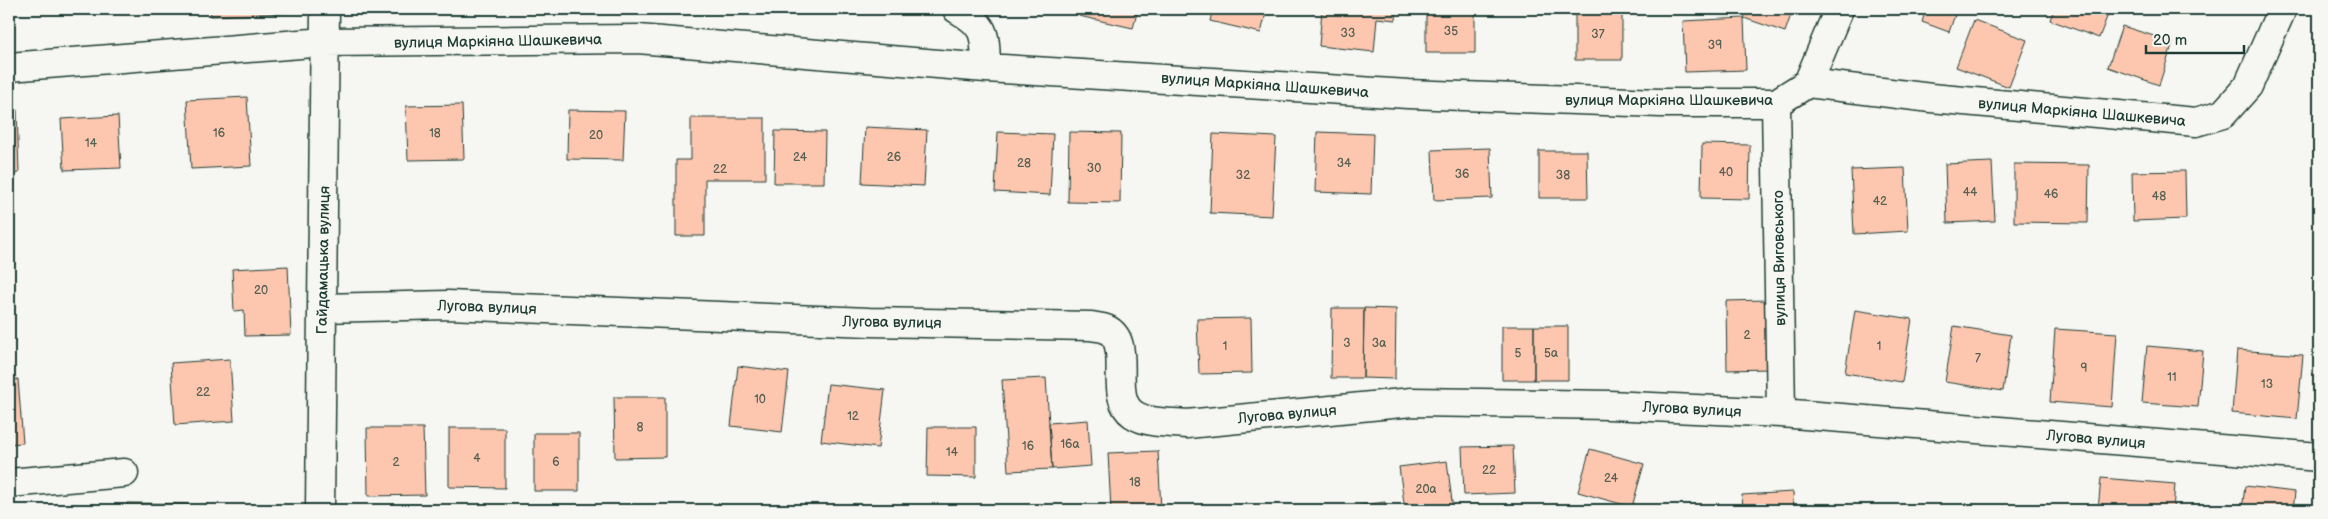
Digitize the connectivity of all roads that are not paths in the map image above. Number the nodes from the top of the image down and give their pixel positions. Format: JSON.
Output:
{"nodes":[{"id":1,"x":325,"y":9,"type":"edge"},
{"id":2,"x":957,"y":9,"type":"edge"},
{"id":3,"x":1839,"y":9,"type":"edge"},
{"id":4,"x":2282,"y":9,"type":"edge"},
{"id":5,"x":325,"y":42,"type":"junction"},
{"id":6,"x":9,"y":67,"type":"edge"},
{"id":7,"x":986,"y":68,"type":"junction"},
{"id":8,"x":1808,"y":83,"type":"junction"},
{"id":9,"x":1776,"y":102,"type":"junction"},
{"id":10,"x":322,"y":308,"type":"junction"},
{"id":11,"x":1781,"y":413,"type":"junction"},
{"id":12,"x":2319,"y":457,"type":"edge"},
{"id":13,"x":124,"y":473,"type":"dead end"},
{"id":14,"x":9,"y":484,"type":"edge"},
{"id":15,"x":320,"y":510,"type":"edge"}],
"edges":[{"from":1,"to":5,"type":"street","name":"Гайдамацька вулиця"},
{"from":2,"to":7,"type":"street"},
{"from":3,"to":8,"type":"street"},
{"from":4,"to":8,"type":"street","name":"вулиця Маркіяна Шашкевича"},
{"from":5,"to":6,"type":"street","name":"вулиця Маркіяна Шашкевича"},
{"from":5,"to":7,"type":"street","name":"вулиця Маркіяна Шашкевича"},
{"from":5,"to":10,"type":"street","name":"Гайдамацька вулиця"},
{"from":7,"to":9,"type":"street","name":"вулиця Маркіяна Шашкевича"},
{"from":8,"to":9,"type":"street","name":"вулиця Маркіяна Шашкевича"},
{"from":9,"to":11,"type":"street","name":"вулиця Виговського"},
{"from":10,"to":11,"type":"street","name":"Лугова вулиця"},
{"from":10,"to":15,"type":"street","name":"Гайдамацька вулиця"},
{"from":11,"to":12,"type":"street","name":"Лугова вулиця"},
{"from":13,"to":14,"type":"street"}]}
